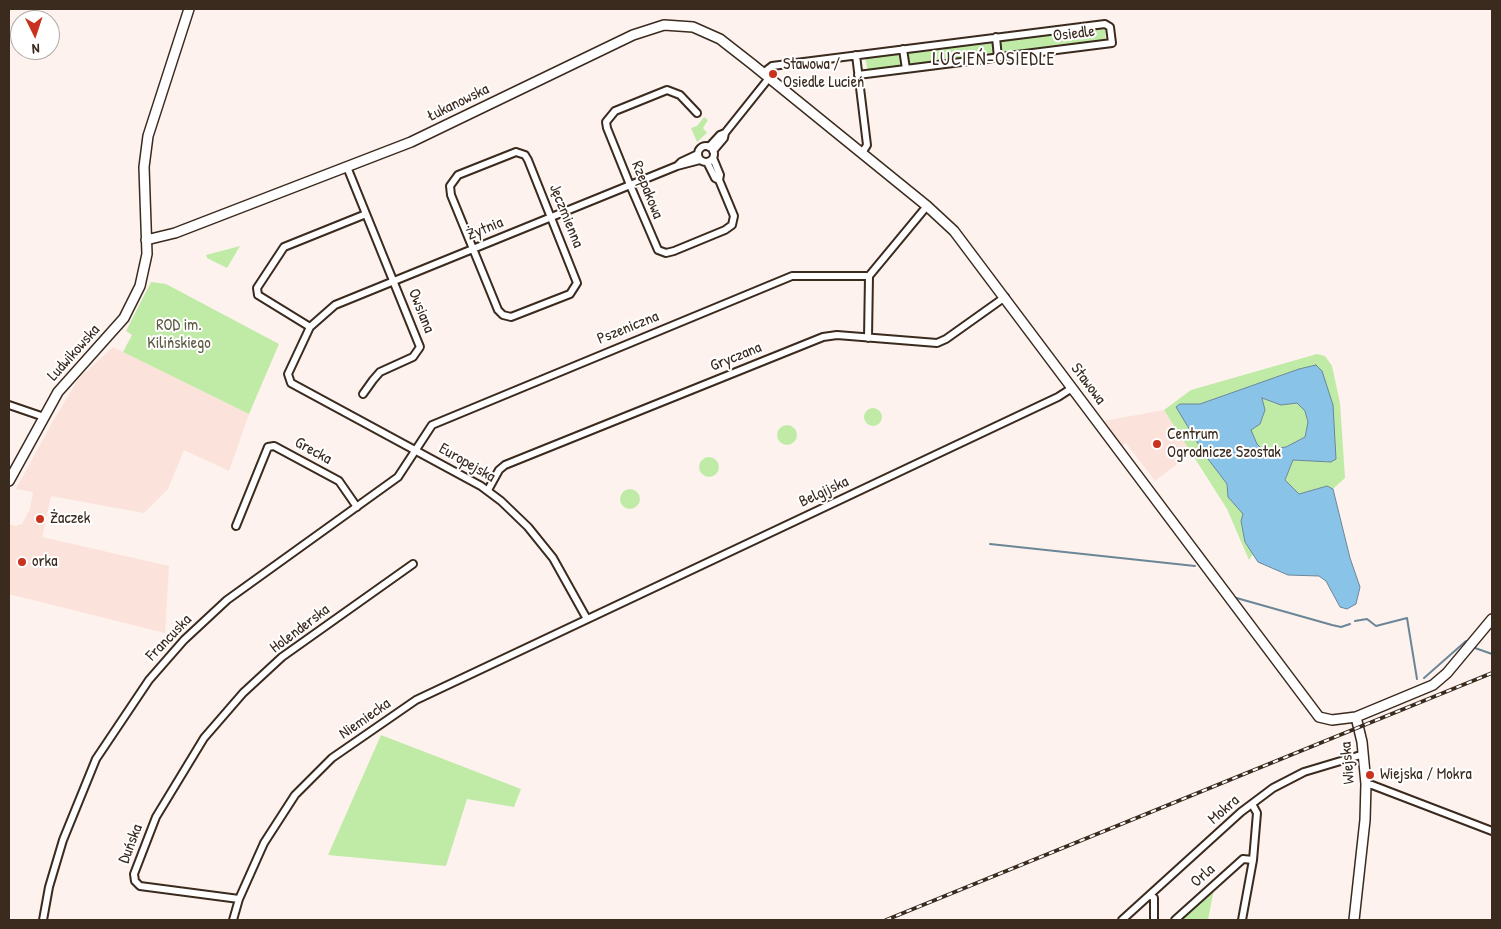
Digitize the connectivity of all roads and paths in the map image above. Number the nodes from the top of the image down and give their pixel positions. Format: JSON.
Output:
{"nodes":[{"id":1,"x":189,"y":9,"type":"edge"},
{"id":2,"x":996,"y":37,"type":"junction"},
{"id":3,"x":903,"y":49,"type":"junction"},
{"id":4,"x":856,"y":55,"type":"junction"},
{"id":5,"x":998,"y":58,"type":"junction"},
{"id":6,"x":906,"y":70,"type":"junction"},
{"id":7,"x":766,"y":75,"type":"junction"},
{"id":8,"x":858,"y":75,"type":"junction"},
{"id":9,"x":698,"y":113,"type":"dead end"},
{"id":10,"x":712,"y":152,"type":"junction"},
{"id":11,"x":862,"y":153,"type":"junction"},
{"id":12,"x":702,"y":159,"type":"junction"},
{"id":13,"x":347,"y":167,"type":"junction"},
{"id":14,"x":719,"y":180,"type":"junction"},
{"id":15,"x":630,"y":185,"type":"junction"},
{"id":16,"x":927,"y":206,"type":"junction"},
{"id":17,"x":366,"y":214,"type":"junction"},
{"id":18,"x":551,"y":217,"type":"junction"},
{"id":19,"x":146,"y":240,"type":"junction"},
{"id":20,"x":473,"y":249,"type":"junction"},
{"id":21,"x":869,"y":276,"type":"junction"},
{"id":22,"x":394,"y":281,"type":"junction"},
{"id":23,"x":1005,"y":297,"type":"junction"},
{"id":24,"x":310,"y":327,"type":"junction"},
{"id":25,"x":868,"y":338,"type":"junction"},
{"id":26,"x":288,"y":381,"type":"joint"},
{"id":27,"x":1072,"y":388,"type":"junction"},
{"id":28,"x":363,"y":394,"type":"dead end"},
{"id":29,"x":9,"y":405,"type":"edge"},
{"id":30,"x":44,"y":417,"type":"junction"},
{"id":31,"x":417,"y":451,"type":"junction"},
{"id":32,"x":9,"y":481,"type":"edge"},
{"id":33,"x":488,"y":490,"type":"junction"},
{"id":34,"x":357,"y":507,"type":"junction"},
{"id":35,"x":236,"y":526,"type":"dead end"},
{"id":36,"x":413,"y":564,"type":"dead end"},
{"id":37,"x":1492,"y":618,"type":"edge"},
{"id":38,"x":587,"y":619,"type":"junction"},
{"id":39,"x":1356,"y":717,"type":"junction"},
{"id":40,"x":212,"y":726,"type":"joint"},
{"id":41,"x":1364,"y":754,"type":"junction"},
{"id":42,"x":1366,"y":784,"type":"junction"},
{"id":43,"x":1252,"y":804,"type":"junction"},
{"id":44,"x":1492,"y":831,"type":"edge"},
{"id":45,"x":1253,"y":860,"type":"junction"},
{"id":46,"x":1150,"y":895,"type":"junction"},
{"id":47,"x":239,"y":899,"type":"junction"},
{"id":48,"x":43,"y":920,"type":"edge"},
{"id":49,"x":233,"y":920,"type":"edge"},
{"id":50,"x":1122,"y":920,"type":"edge"},
{"id":51,"x":1154,"y":920,"type":"edge"},
{"id":52,"x":1175,"y":920,"type":"edge"},
{"id":53,"x":1242,"y":920,"type":"edge"},
{"id":54,"x":1354,"y":920,"type":"edge"}],
"edges":[{"from":1,"to":19,"type":"street","name":"Ludwikowska"},
{"from":2,"to":3,"type":"street","name":"Osiedle"},
{"from":2,"to":5,"type":"street"},
{"from":2,"to":5,"type":"street","name":"Osiedle"},
{"from":3,"to":4,"type":"street","name":"Osiedle"},
{"from":3,"to":6,"type":"street"},
{"from":4,"to":7,"type":"street","name":"Osiedle"},
{"from":4,"to":8,"type":"street"},
{"from":5,"to":6,"type":"street","name":"Osiedle"},
{"from":6,"to":8,"type":"street","name":"Osiedle"},
{"from":7,"to":10,"type":"street"},
{"from":7,"to":11,"type":"street","name":"Stawowa"},
{"from":7,"to":13,"type":"street","name":"Łukanowska"},
{"from":8,"to":11,"type":"street"},
{"from":9,"to":15,"type":"street","name":"Rzepakowa"},
{"from":10,"to":12,"type":"street"},
{"from":10,"to":12,"type":"street"},
{"from":10,"to":14,"type":"street","name":"Rzepakowa"},
{"from":11,"to":16,"type":"street","name":"Stawowa"},
{"from":12,"to":14,"type":"street","name":"Rzepakowa"},
{"from":12,"to":15,"type":"street","name":"Żytnia"},
{"from":13,"to":17,"type":"street","name":"Owsiana"},
{"from":13,"to":19,"type":"street","name":"Łukanowska"},
{"from":14,"to":15,"type":"street","name":"Rzepakowa"},
{"from":15,"to":18,"type":"street","name":"Żytnia"},
{"from":16,"to":21,"type":"street"},
{"from":16,"to":23,"type":"street","name":"Stawowa"},
{"from":17,"to":22,"type":"street","name":"Owsiana"},
{"from":17,"to":24,"type":"street"},
{"from":18,"to":20,"type":"street","name":"Żytnia"},
{"from":18,"to":20,"type":"street","name":"Jęczmienna"},
{"from":18,"to":20,"type":"street","name":"Jęczmienna"},
{"from":19,"to":30,"type":"street","name":"Ludwikowska"},
{"from":20,"to":22,"type":"street","name":"Żytnia"},
{"from":21,"to":25,"type":"street"},
{"from":21,"to":31,"type":"street","name":"Pszeniczna"},
{"from":22,"to":24,"type":"street","name":"Żytnia"},
{"from":22,"to":28,"type":"street","name":"Owsiana"},
{"from":23,"to":25,"type":"street","name":"Gryczana"},
{"from":23,"to":27,"type":"street","name":"Stawowa"},
{"from":24,"to":26,"type":"street","name":"Żytnia"},
{"from":25,"to":33,"type":"street","name":"Gryczana"},
{"from":26,"to":31,"type":"street","name":"Europejska"},
{"from":27,"to":38,"type":"street","name":"Belgijska"},
{"from":27,"to":39,"type":"street","name":"Stawowa"},
{"from":29,"to":30,"type":"street"},
{"from":30,"to":32,"type":"street","name":"Ludwikowska"},
{"from":31,"to":33,"type":"street","name":"Europejska"},
{"from":31,"to":34,"type":"street","name":"Francuska"},
{"from":33,"to":38,"type":"street","name":"Europejska"},
{"from":34,"to":35,"type":"street","name":"Grecka"},
{"from":34,"to":48,"type":"street","name":"Francuska"},
{"from":36,"to":40,"type":"street","name":"Holenderska"},
{"from":37,"to":39,"type":"street","name":"Wiejska"},
{"from":38,"to":47,"type":"street","name":"Niemiecka"},
{"from":39,"to":41,"type":"street","name":"Wiejska"},
{"from":40,"to":47,"type":"street","name":"Duńska"},
{"from":41,"to":42,"type":"street","name":"Wiejska"},
{"from":41,"to":43,"type":"street","name":"Mokra"},
{"from":42,"to":44,"type":"street"},
{"from":42,"to":54,"type":"street","name":"Wiejska"},
{"from":43,"to":45,"type":"street"},
{"from":43,"to":46,"type":"street","name":"Mokra"},
{"from":45,"to":52,"type":"street","name":"Orla"},
{"from":45,"to":53,"type":"street"},
{"from":46,"to":50,"type":"street","name":"Mokra"},
{"from":46,"to":51,"type":"street"},
{"from":47,"to":49,"type":"street","name":"Niemiecka"}]}
